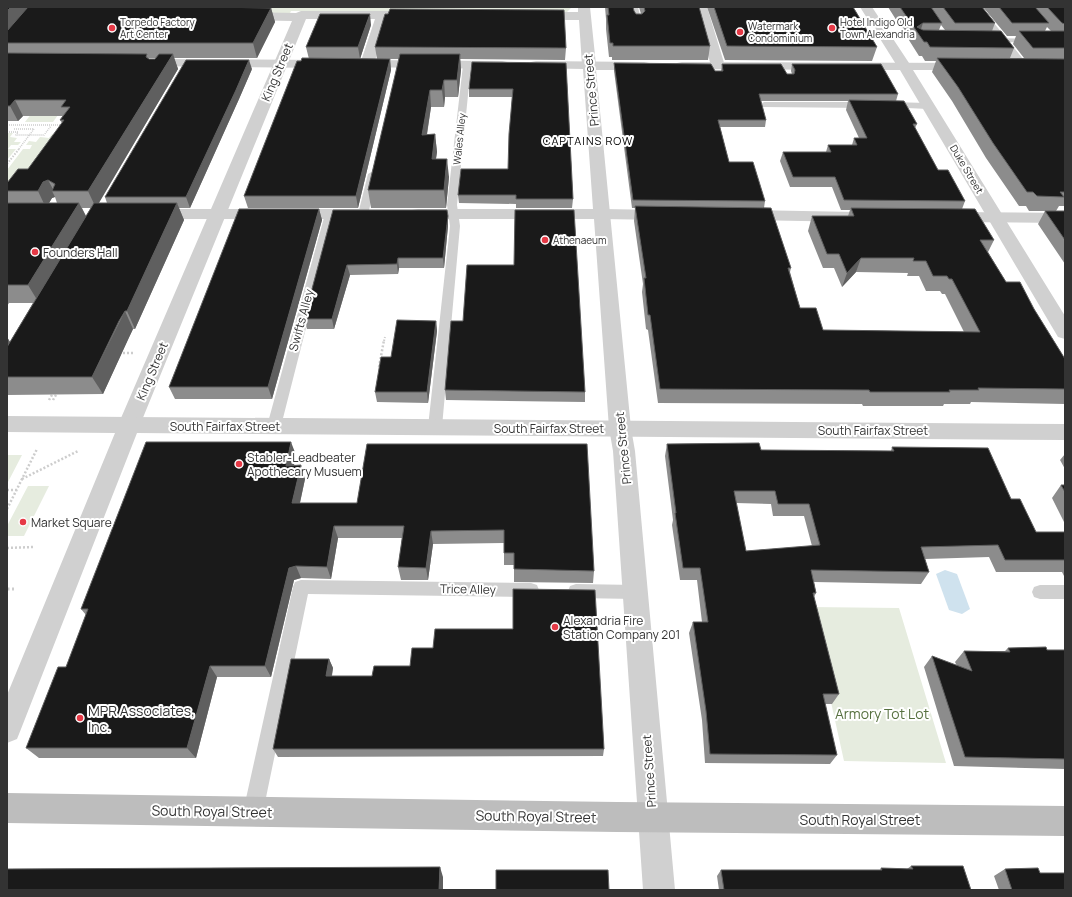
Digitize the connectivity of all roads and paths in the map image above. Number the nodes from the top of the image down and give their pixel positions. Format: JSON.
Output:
{"nodes":[{"id":1,"x":634,"y":7,"type":"edge"},
{"id":2,"x":701,"y":7,"type":"edge"},
{"id":3,"x":866,"y":7,"type":"edge"},
{"id":4,"x":975,"y":7,"type":"edge"},
{"id":5,"x":584,"y":12,"type":"edge"},
{"id":6,"x":236,"y":16,"type":"edge"},
{"id":7,"x":301,"y":16,"type":"junction"},
{"id":8,"x":522,"y":16,"type":"edge"},
{"id":9,"x":638,"y":24,"type":"edge"},
{"id":10,"x":1043,"y":29,"type":"edge"},
{"id":11,"x":979,"y":40,"type":"edge"},
{"id":12,"x":1001,"y":40,"type":"junction"},
{"id":13,"x":1053,"y":41,"type":"junction"},
{"id":14,"x":1065,"y":41,"type":"edge"},
{"id":15,"x":132,"y":63,"type":"edge"},
{"id":16,"x":281,"y":64,"type":"junction"},
{"id":17,"x":367,"y":64,"type":"junction"},
{"id":18,"x":467,"y":65,"type":"junction"},
{"id":19,"x":589,"y":65,"type":"junction"},
{"id":20,"x":904,"y":66,"type":"junction"},
{"id":21,"x":976,"y":66,"type":"edge"},
{"id":22,"x":1007,"y":66,"type":"edge"},
{"id":23,"x":1022,"y":66,"type":"junction"},
{"id":24,"x":1036,"y":66,"type":"edge"},
{"id":25,"x":716,"y":69,"type":"junction"},
{"id":26,"x":764,"y":105,"type":"edge"},
{"id":27,"x":928,"y":106,"type":"junction"},
{"id":28,"x":7,"y":125,"type":"edge"},
{"id":29,"x":17,"y":125,"type":"junction"},
{"id":30,"x":52,"y":125,"type":"junction"},
{"id":31,"x":67,"y":125,"type":"edge"},
{"id":32,"x":7,"y":132,"type":"edge"},
{"id":33,"x":30,"y":135,"type":"junction"},
{"id":34,"x":7,"y":164,"type":"edge"},
{"id":35,"x":374,"y":168,"type":"edge"},
{"id":36,"x":138,"y":214,"type":"edge"},
{"id":37,"x":217,"y":214,"type":"junction"},
{"id":38,"x":330,"y":214,"type":"junction"},
{"id":39,"x":371,"y":214,"type":"joint"},
{"id":40,"x":401,"y":214,"type":"edge"},
{"id":41,"x":453,"y":214,"type":"junction"},
{"id":42,"x":601,"y":214,"type":"junction"},
{"id":43,"x":681,"y":215,"type":"edge"},
{"id":44,"x":728,"y":215,"type":"edge"},
{"id":45,"x":869,"y":217,"type":"edge"},
{"id":46,"x":932,"y":217,"type":"edge"},
{"id":47,"x":997,"y":218,"type":"junction"},
{"id":48,"x":1065,"y":218,"type":"edge"},
{"id":49,"x":1065,"y":332,"type":"edge"},
{"id":50,"x":385,"y":337,"type":"dead end"},
{"id":51,"x":115,"y":353,"type":"edge"},
{"id":52,"x":132,"y":353,"type":"dead end"},
{"id":53,"x":379,"y":367,"type":"edge"},
{"id":54,"x":60,"y":386,"type":"edge"},
{"id":55,"x":56,"y":387,"type":"edge"},
{"id":56,"x":49,"y":400,"type":"dead end"},
{"id":57,"x":53,"y":400,"type":"dead end"},
{"id":58,"x":7,"y":424,"type":"edge"},
{"id":59,"x":129,"y":425,"type":"junction"},
{"id":60,"x":274,"y":426,"type":"junction"},
{"id":61,"x":436,"y":427,"type":"junction"},
{"id":62,"x":620,"y":428,"type":"junction"},
{"id":63,"x":1065,"y":432,"type":"edge"},
{"id":64,"x":38,"y":449,"type":"dead end"},
{"id":65,"x":78,"y":451,"type":"dead end"},
{"id":66,"x":22,"y":480,"type":"junction"},
{"id":67,"x":7,"y":490,"type":"edge"},
{"id":68,"x":17,"y":490,"type":"junction"},
{"id":69,"x":7,"y":508,"type":"edge"},
{"id":70,"x":33,"y":547,"type":"dead end"},
{"id":71,"x":7,"y":548,"type":"edge"},
{"id":72,"x":7,"y":589,"type":"edge"},
{"id":73,"x":14,"y":589,"type":"dead end"},
{"id":74,"x":547,"y":590,"type":"edge"},
{"id":75,"x":563,"y":591,"type":"edge"},
{"id":76,"x":636,"y":592,"type":"junction"},
{"id":77,"x":1040,"y":592,"type":"dead end"},
{"id":78,"x":1065,"y":592,"type":"edge"},
{"id":79,"x":7,"y":729,"type":"edge"},
{"id":80,"x":7,"y":808,"type":"edge"},
{"id":81,"x":253,"y":812,"type":"junction"},
{"id":82,"x":653,"y":817,"type":"junction"},
{"id":83,"x":1065,"y":821,"type":"edge"},
{"id":84,"x":659,"y":890,"type":"edge"}],
"edges":[{"from":1,"to":9,"type":"lane"},
{"from":2,"to":25,"type":"street"},
{"from":3,"to":20,"type":"street","name":"Duke Street"},
{"from":4,"to":12,"type":"street"},
{"from":5,"to":8,"type":"street"},
{"from":5,"to":19,"type":"street","name":"Prince Street"},
{"from":6,"to":7,"type":"street"},
{"from":7,"to":16,"type":"street","name":"King Street"},
{"from":7,"to":17,"type":"street"},
{"from":10,"to":13,"type":"lane"},
{"from":11,"to":12,"type":"lane"},
{"from":12,"to":13,"type":"lane"},
{"from":12,"to":23,"type":"street"},
{"from":13,"to":14,"type":"lane"},
{"from":15,"to":16,"type":"street"},
{"from":16,"to":17,"type":"street"},
{"from":16,"to":37,"type":"street","name":"King Street"},
{"from":17,"to":18,"type":"street"},
{"from":18,"to":19,"type":"street"},
{"from":18,"to":41,"type":"lane","name":"Wales Alley"},
{"from":19,"to":25,"type":"street"},
{"from":19,"to":42,"type":"street","name":"Prince Street"},
{"from":20,"to":21,"type":"street"},
{"from":20,"to":25,"type":"street"},
{"from":20,"to":27,"type":"street","name":"Duke Street"},
{"from":22,"to":23,"type":"street"},
{"from":23,"to":24,"type":"street"},
{"from":26,"to":27,"type":"lane"},
{"from":27,"to":47,"type":"street","name":"Duke Street"},
{"from":28,"to":29,"type":"path"},
{"from":29,"to":30,"type":"path"},
{"from":29,"to":33,"type":"path"},
{"from":30,"to":31,"type":"path"},
{"from":30,"to":33,"type":"path"},
{"from":32,"to":33,"type":"path"},
{"from":33,"to":34,"type":"path"},
{"from":35,"to":39,"type":"lane"},
{"from":36,"to":37,"type":"street"},
{"from":37,"to":38,"type":"street"},
{"from":37,"to":59,"type":"street","name":"King Street"},
{"from":38,"to":39,"type":"street"},
{"from":38,"to":60,"type":"lane","name":"Swifts Alley"},
{"from":40,"to":41,"type":"street"},
{"from":41,"to":42,"type":"street"},
{"from":41,"to":61,"type":"lane","name":"Wales Alley"},
{"from":42,"to":43,"type":"street"},
{"from":42,"to":62,"type":"street","name":"Prince Street"},
{"from":44,"to":45,"type":"street"},
{"from":46,"to":47,"type":"street"},
{"from":47,"to":48,"type":"street"},
{"from":47,"to":49,"type":"street","name":"Duke Street"},
{"from":50,"to":53,"type":"path"},
{"from":51,"to":52,"type":"path"},
{"from":54,"to":57,"type":"path"},
{"from":55,"to":56,"type":"path"},
{"from":58,"to":59,"type":"street","name":"South Fairfax Street"},
{"from":59,"to":60,"type":"street","name":"South Fairfax Street"},
{"from":59,"to":79,"type":"street","name":"King Street"},
{"from":60,"to":61,"type":"street","name":"South Fairfax Street"},
{"from":61,"to":62,"type":"street","name":"South Fairfax Street"},
{"from":62,"to":63,"type":"street","name":"South Fairfax Street"},
{"from":62,"to":76,"type":"street","name":"Prince Street"},
{"from":64,"to":66,"type":"path"},
{"from":65,"to":66,"type":"path"},
{"from":66,"to":68,"type":"path"},
{"from":67,"to":68,"type":"path"},
{"from":68,"to":69,"type":"path"},
{"from":70,"to":71,"type":"path"},
{"from":72,"to":73,"type":"path"},
{"from":74,"to":81,"type":"lane","name":"Trice Alley"},
{"from":75,"to":76,"type":"lane"},
{"from":76,"to":82,"type":"street","name":"Prince Street"},
{"from":77,"to":78,"type":"lane"},
{"from":80,"to":81,"type":"main road","name":"South Royal Street"},
{"from":81,"to":82,"type":"main road","name":"South Royal Street"},
{"from":82,"to":83,"type":"main road","name":"South Royal Street"},
{"from":82,"to":84,"type":"street","name":"Prince Street"}]}
